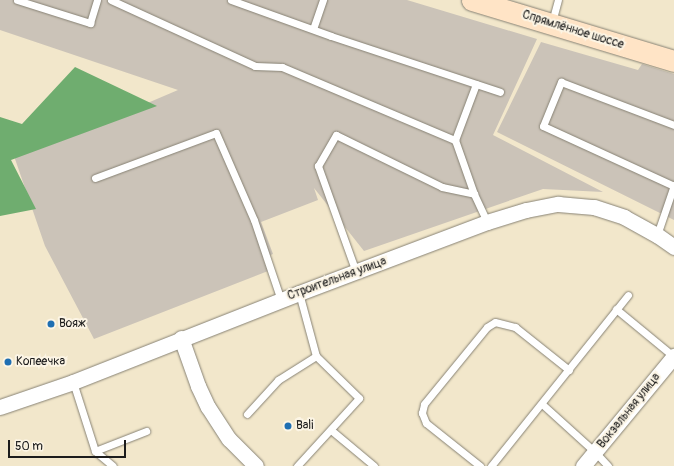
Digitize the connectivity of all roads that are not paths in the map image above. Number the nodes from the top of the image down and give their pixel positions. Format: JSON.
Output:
{"nodes":[{"id":1,"x":17,"y":0,"type":"edge"},
{"id":2,"x":97,"y":0,"type":"edge"},
{"id":3,"x":111,"y":0,"type":"edge"},
{"id":4,"x":231,"y":0,"type":"edge"},
{"id":5,"x":323,"y":0,"type":"edge"},
{"id":6,"x":472,"y":0,"type":"edge"},
{"id":7,"x":558,"y":0,"type":"edge"},
{"id":8,"x":551,"y":24,"type":"junction"},
{"id":9,"x":313,"y":29,"type":"junction"},
{"id":10,"x":674,"y":61,"type":"edge"},
{"id":11,"x":476,"y":84,"type":"junction"},
{"id":12,"x":500,"y":92,"type":"dead end"},
{"id":13,"x":674,"y":125,"type":"edge"},
{"id":14,"x":455,"y":140,"type":"junction"},
{"id":15,"x":95,"y":178,"type":"dead end"},
{"id":16,"x":674,"y":186,"type":"edge"},
{"id":17,"x":474,"y":194,"type":"junction"},
{"id":18,"x":487,"y":222,"type":"junction"},
{"id":19,"x":657,"y":235,"type":"junction"},
{"id":20,"x":674,"y":247,"type":"edge"},
{"id":21,"x":356,"y":272,"type":"junction"},
{"id":22,"x":299,"y":293,"type":"junction"},
{"id":23,"x":628,"y":295,"type":"dead end"},
{"id":24,"x":281,"y":300,"type":"junction"},
{"id":25,"x":616,"y":309,"type":"junction"},
{"id":26,"x":181,"y":338,"type":"junction"},
{"id":27,"x":316,"y":356,"type":"junction"},
{"id":28,"x":674,"y":356,"type":"edge"},
{"id":29,"x":569,"y":370,"type":"junction"},
{"id":30,"x":73,"y":382,"type":"junction"},
{"id":31,"x":542,"y":404,"type":"junction"},
{"id":32,"x":0,"y":407,"type":"edge"},
{"id":33,"x":247,"y":414,"type":"dead end"},
{"id":34,"x":331,"y":430,"type":"junction"},
{"id":35,"x":146,"y":431,"type":"dead end"},
{"id":36,"x":96,"y":451,"type":"junction"},
{"id":37,"x":595,"y":452,"type":"junction"},
{"id":38,"x":113,"y":466,"type":"edge"},
{"id":39,"x":256,"y":466,"type":"edge"},
{"id":40,"x":297,"y":466,"type":"edge"},
{"id":41,"x":374,"y":466,"type":"edge"},
{"id":42,"x":480,"y":466,"type":"edge"},
{"id":43,"x":491,"y":466,"type":"edge"},
{"id":44,"x":583,"y":466,"type":"edge"},
{"id":45,"x":608,"y":466,"type":"edge"}],
"edges":[{"from":1,"to":2,"type":"lane"},
{"from":3,"to":14,"type":"lane"},
{"from":4,"to":9,"type":"lane"},
{"from":5,"to":9,"type":"lane"},
{"from":6,"to":8,"type":"main road","name":"Спрямлённое шоссе"},
{"from":7,"to":8,"type":"lane"},
{"from":8,"to":10,"type":"main road","name":"Спрямлённое шоссе"},
{"from":9,"to":11,"type":"lane"},
{"from":11,"to":12,"type":"lane"},
{"from":11,"to":14,"type":"lane"},
{"from":13,"to":16,"type":"lane"},
{"from":14,"to":17,"type":"lane"},
{"from":15,"to":24,"type":"lane"},
{"from":16,"to":19,"type":"lane"},
{"from":17,"to":18,"type":"lane"},
{"from":17,"to":21,"type":"lane"},
{"from":18,"to":19,"type":"street","name":"Строительная улица"},
{"from":18,"to":21,"type":"street","name":"Строительная улица"},
{"from":19,"to":20,"type":"street","name":"Строительная улица"},
{"from":21,"to":22,"type":"street","name":"Строительная улица"},
{"from":22,"to":24,"type":"street","name":"Строительная улица"},
{"from":22,"to":27,"type":"lane"},
{"from":23,"to":25,"type":"lane"},
{"from":24,"to":26,"type":"street","name":"Строительная улица"},
{"from":25,"to":28,"type":"lane"},
{"from":25,"to":29,"type":"lane"},
{"from":26,"to":30,"type":"street","name":"Строительная улица"},
{"from":26,"to":39,"type":"street"},
{"from":27,"to":33,"type":"lane"},
{"from":27,"to":34,"type":"lane"},
{"from":28,"to":37,"type":"street","name":"Вокзальная улица"},
{"from":29,"to":31,"type":"lane"},
{"from":29,"to":42,"type":"lane"},
{"from":30,"to":32,"type":"street","name":"Строительная улица"},
{"from":30,"to":36,"type":"lane"},
{"from":31,"to":37,"type":"lane"},
{"from":31,"to":43,"type":"lane"},
{"from":34,"to":40,"type":"lane"},
{"from":34,"to":41,"type":"lane"},
{"from":35,"to":36,"type":"lane"},
{"from":36,"to":38,"type":"lane"},
{"from":37,"to":44,"type":"street","name":"Вокзальная улица"},
{"from":37,"to":45,"type":"lane"}]}
